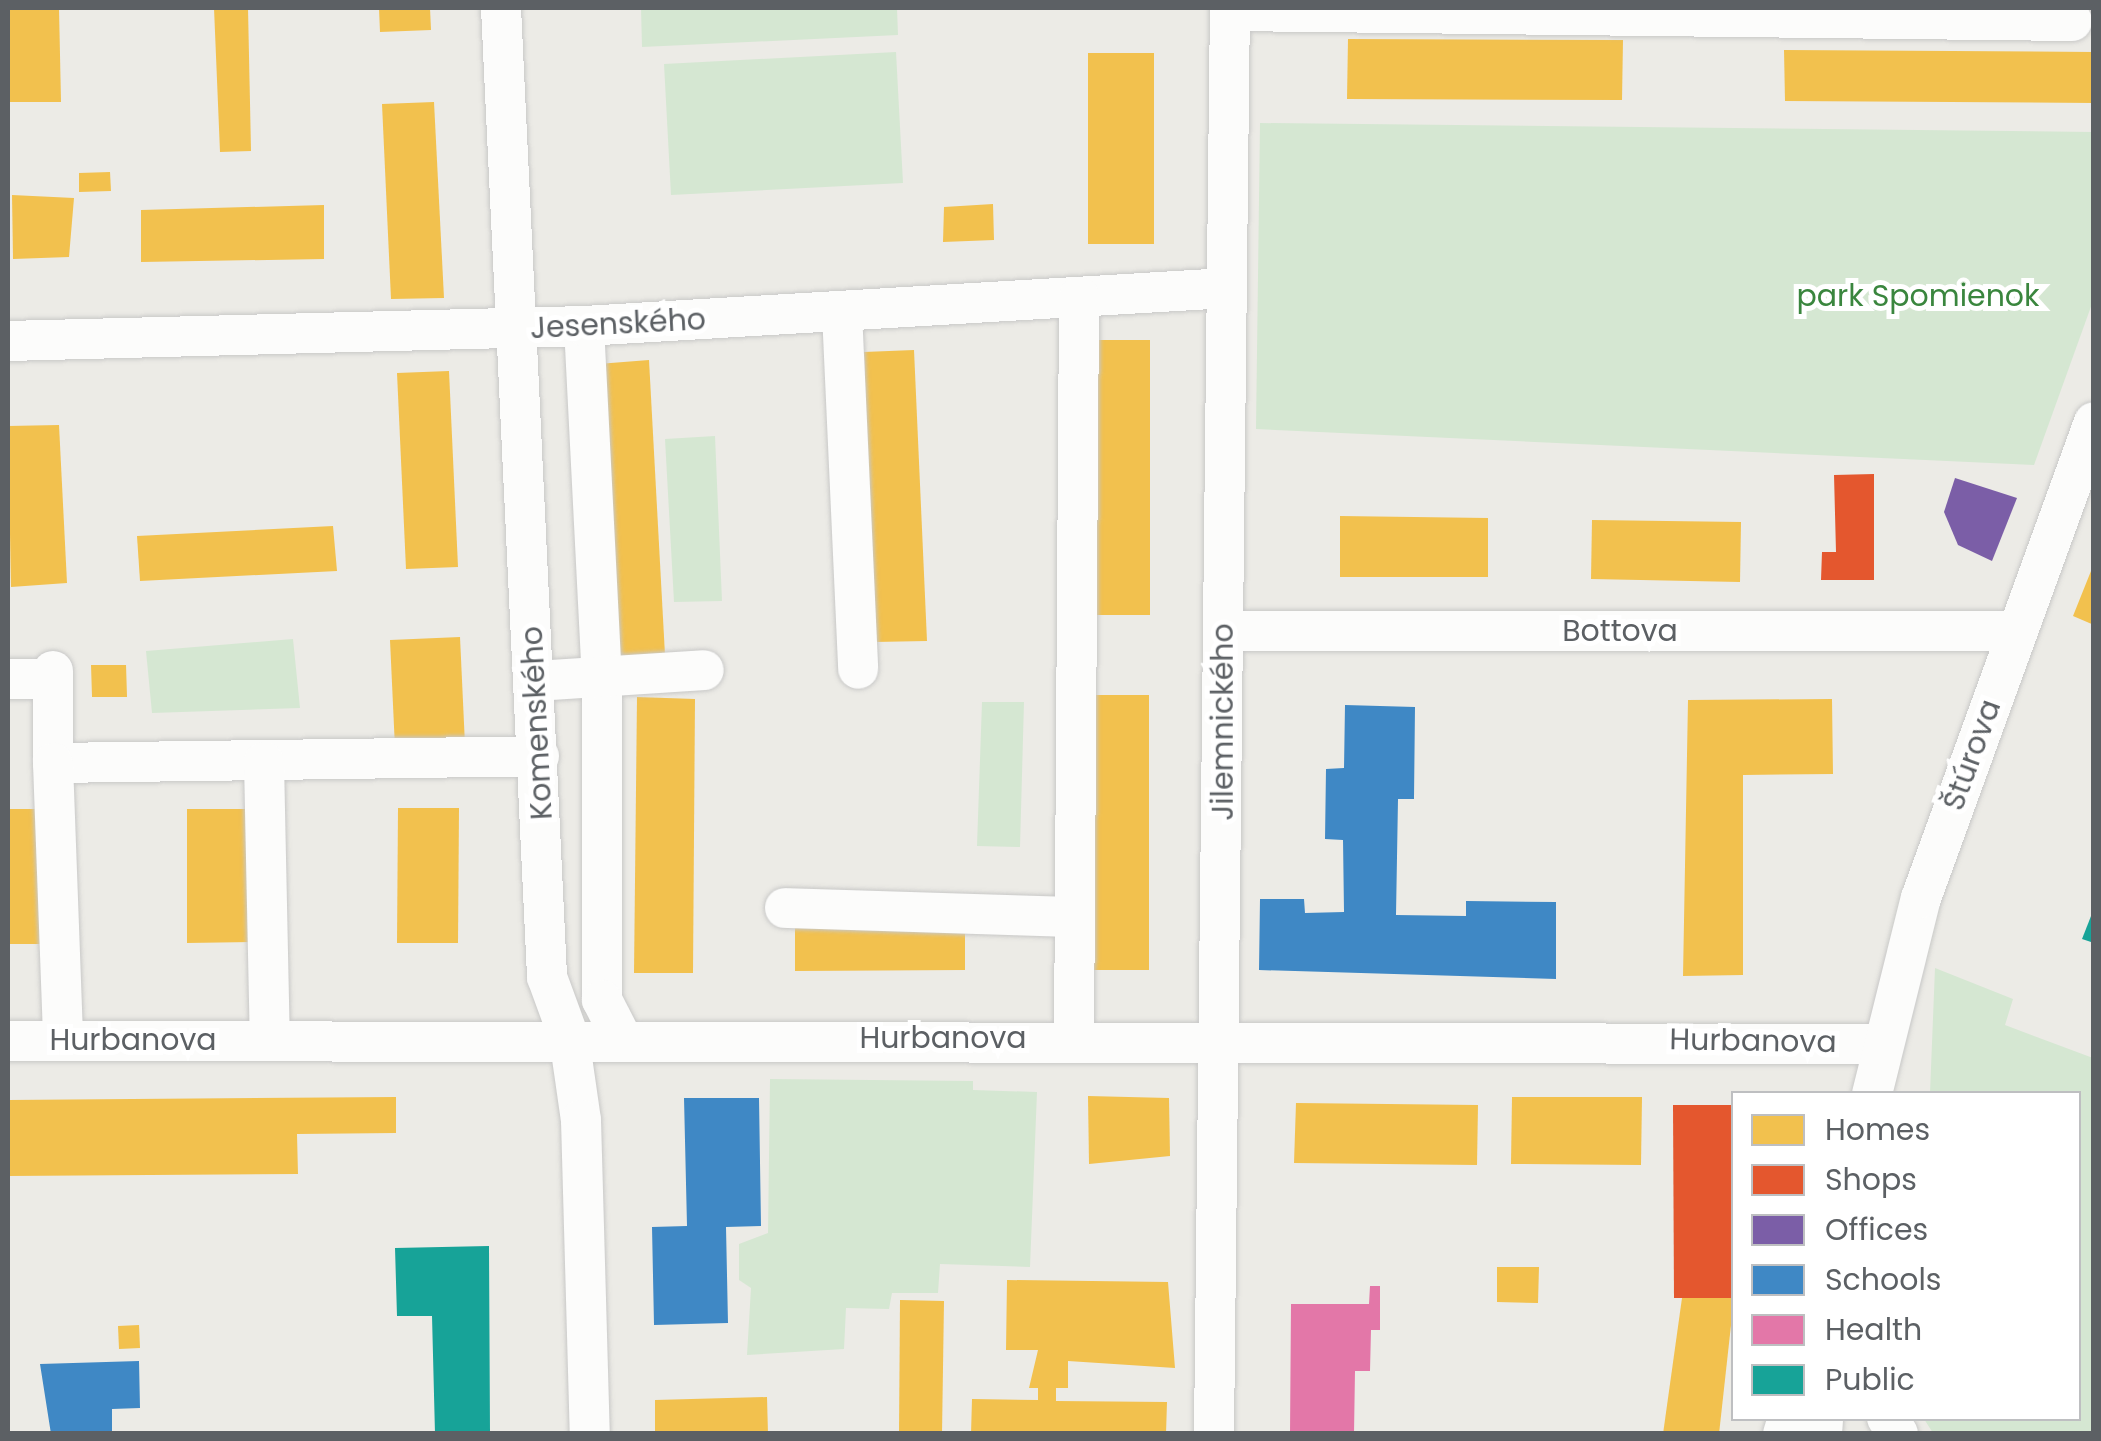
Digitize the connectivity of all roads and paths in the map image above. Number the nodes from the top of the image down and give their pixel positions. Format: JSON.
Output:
{"nodes":[{"id":1,"x":501,"y":8,"type":"edge"},
{"id":2,"x":1230,"y":9,"type":"edge"},
{"id":3,"x":1706,"y":11,"type":"edge"},
{"id":4,"x":2072,"y":21,"type":"dead end"},
{"id":5,"x":1228,"y":288,"type":"junction"},
{"id":6,"x":1080,"y":297,"type":"junction"},
{"id":7,"x":842,"y":312,"type":"junction"},
{"id":8,"x":584,"y":326,"type":"junction"},
{"id":9,"x":516,"y":329,"type":"junction"},
{"id":10,"x":8,"y":341,"type":"edge"},
{"id":11,"x":2094,"y":422,"type":"edge"},
{"id":12,"x":1224,"y":631,"type":"junction"},
{"id":13,"x":2016,"y":631,"type":"junction"},
{"id":14,"x":858,"y":669,"type":"dead end"},
{"id":15,"x":704,"y":670,"type":"dead end"},
{"id":16,"x":33,"y":676,"type":"edge"},
{"id":17,"x":602,"y":677,"type":"junction"},
{"id":18,"x":536,"y":681,"type":"junction"},
{"id":19,"x":539,"y":756,"type":"junction"},
{"id":20,"x":264,"y":762,"type":"junction"},
{"id":21,"x":53,"y":763,"type":"junction"},
{"id":22,"x":784,"y":908,"type":"dead end"},
{"id":23,"x":1075,"y":917,"type":"junction"},
{"id":24,"x":1220,"y":1036,"type":"junction"},
{"id":25,"x":570,"y":1037,"type":"junction"},
{"id":26,"x":620,"y":1037,"type":"junction"},
{"id":27,"x":1074,"y":1038,"type":"junction"},
{"id":28,"x":63,"y":1040,"type":"junction"},
{"id":29,"x":270,"y":1040,"type":"junction"},
{"id":30,"x":8,"y":1041,"type":"edge"},
{"id":31,"x":1878,"y":1044,"type":"junction"},
{"id":32,"x":1872,"y":1091,"type":"edge"},
{"id":33,"x":590,"y":1434,"type":"edge"},
{"id":34,"x":1214,"y":1434,"type":"edge"}],
"edges":[{"from":1,"to":9,"type":"street","name":"Komenského"},
{"from":2,"to":3,"type":"street","name":"Jilemnického"},
{"from":2,"to":5,"type":"street","name":"Jilemnického"},
{"from":3,"to":4,"type":"street","name":"Jilemnického"},
{"from":5,"to":6,"type":"street","name":"Jesenského"},
{"from":5,"to":12,"type":"street","name":"Jilemnického"},
{"from":6,"to":7,"type":"street","name":"Jesenského"},
{"from":6,"to":23,"type":"street"},
{"from":7,"to":8,"type":"street","name":"Jesenského"},
{"from":7,"to":14,"type":"street"},
{"from":8,"to":9,"type":"street","name":"Jesenského"},
{"from":8,"to":17,"type":"street"},
{"from":9,"to":10,"type":"street","name":"Jesenského"},
{"from":9,"to":18,"type":"street","name":"Komenského"},
{"from":11,"to":13,"type":"street","name":"Štúrova"},
{"from":12,"to":13,"type":"street","name":"Bottova"},
{"from":12,"to":24,"type":"street","name":"Jilemnického"},
{"from":13,"to":31,"type":"street","name":"Štúrova"},
{"from":15,"to":17,"type":"street"},
{"from":16,"to":21,"type":"street"},
{"from":17,"to":18,"type":"street"},
{"from":17,"to":26,"type":"street"},
{"from":18,"to":19,"type":"street","name":"Komenského"},
{"from":19,"to":20,"type":"street"},
{"from":19,"to":25,"type":"street","name":"Komenského"},
{"from":20,"to":21,"type":"street"},
{"from":20,"to":29,"type":"street"},
{"from":21,"to":28,"type":"street"},
{"from":22,"to":23,"type":"street"},
{"from":23,"to":27,"type":"street"},
{"from":24,"to":27,"type":"street","name":"Hurbanova"},
{"from":24,"to":31,"type":"street","name":"Hurbanova"},
{"from":24,"to":34,"type":"street","name":"Jilemnického"},
{"from":25,"to":26,"type":"street","name":"Hurbanova"},
{"from":25,"to":29,"type":"street","name":"Hurbanova"},
{"from":25,"to":33,"type":"street","name":"Komenského"},
{"from":26,"to":27,"type":"street","name":"Hurbanova"},
{"from":28,"to":29,"type":"street","name":"Hurbanova"},
{"from":28,"to":30,"type":"street","name":"Hurbanova"},
{"from":31,"to":32,"type":"street","name":"Štúrova"}]}
